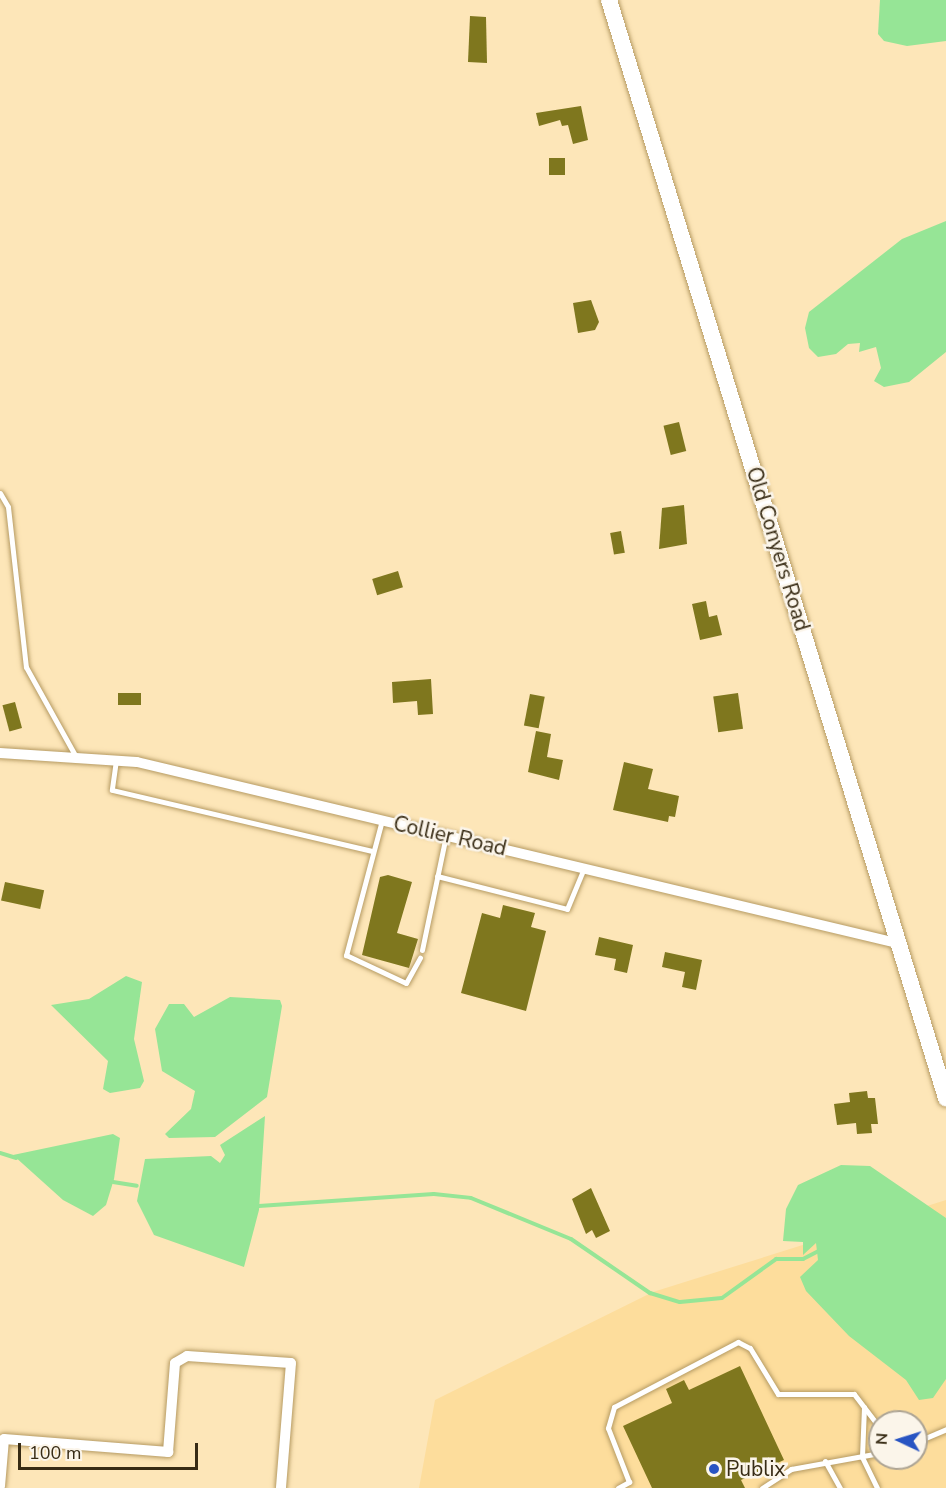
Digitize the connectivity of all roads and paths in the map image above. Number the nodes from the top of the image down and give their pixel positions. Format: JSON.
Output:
{"nodes":[{"id":1,"x":609,"y":0,"type":"edge"},
{"id":2,"x":0,"y":493,"type":"edge"},
{"id":3,"x":0,"y":753,"type":"edge"},
{"id":4,"x":76,"y":757,"type":"junction"},
{"id":5,"x":116,"y":760,"type":"junction"},
{"id":6,"x":382,"y":820,"type":"junction"},
{"id":7,"x":446,"y":835,"type":"junction"},
{"id":8,"x":373,"y":851,"type":"junction"},
{"id":9,"x":584,"y":868,"type":"junction"},
{"id":10,"x":437,"y":876,"type":"junction"},
{"id":11,"x":897,"y":943,"type":"junction"},
{"id":12,"x":422,"y":950,"type":"dead end"},
{"id":13,"x":420,"y":958,"type":"dead end"},
{"id":14,"x":946,"y":1098,"type":"edge"},
{"id":15,"x":864,"y":1407,"type":"junction"},
{"id":16,"x":868,"y":1412,"type":"edge"},
{"id":17,"x":946,"y":1429,"type":"edge"},
{"id":18,"x":928,"y":1437,"type":"edge"},
{"id":19,"x":2,"y":1439,"type":"edge"},
{"id":20,"x":868,"y":1456,"type":"edge"},
{"id":21,"x":862,"y":1457,"type":"junction"},
{"id":22,"x":825,"y":1461,"type":"junction"},
{"id":23,"x":0,"y":1486,"type":"edge"},
{"id":24,"x":281,"y":1488,"type":"edge"},
{"id":25,"x":618,"y":1488,"type":"edge"},
{"id":26,"x":762,"y":1488,"type":"edge"},
{"id":27,"x":840,"y":1488,"type":"edge"},
{"id":28,"x":877,"y":1488,"type":"edge"}],
"edges":[{"from":1,"to":11,"type":"street","name":"Old Conyers Road"},
{"from":2,"to":4,"type":"lane"},
{"from":3,"to":4,"type":"street","name":"Collier Road"},
{"from":4,"to":5,"type":"street","name":"Collier Road"},
{"from":5,"to":6,"type":"street","name":"Collier Road"},
{"from":5,"to":8,"type":"lane"},
{"from":6,"to":7,"type":"street","name":"Collier Road"},
{"from":6,"to":8,"type":"lane"},
{"from":7,"to":9,"type":"street","name":"Collier Road"},
{"from":7,"to":10,"type":"lane"},
{"from":8,"to":13,"type":"lane"},
{"from":9,"to":10,"type":"lane"},
{"from":9,"to":11,"type":"street","name":"Collier Road"},
{"from":10,"to":12,"type":"lane"},
{"from":11,"to":14,"type":"street","name":"Old Conyers Road"},
{"from":15,"to":16,"type":"lane"},
{"from":15,"to":21,"type":"lane"},
{"from":15,"to":25,"type":"lane"},
{"from":17,"to":18,"type":"lane"},
{"from":19,"to":23,"type":"street"},
{"from":19,"to":24,"type":"street"},
{"from":20,"to":21,"type":"lane"},
{"from":21,"to":22,"type":"lane"},
{"from":21,"to":28,"type":"lane"},
{"from":22,"to":26,"type":"lane"},
{"from":22,"to":27,"type":"lane"}]}
